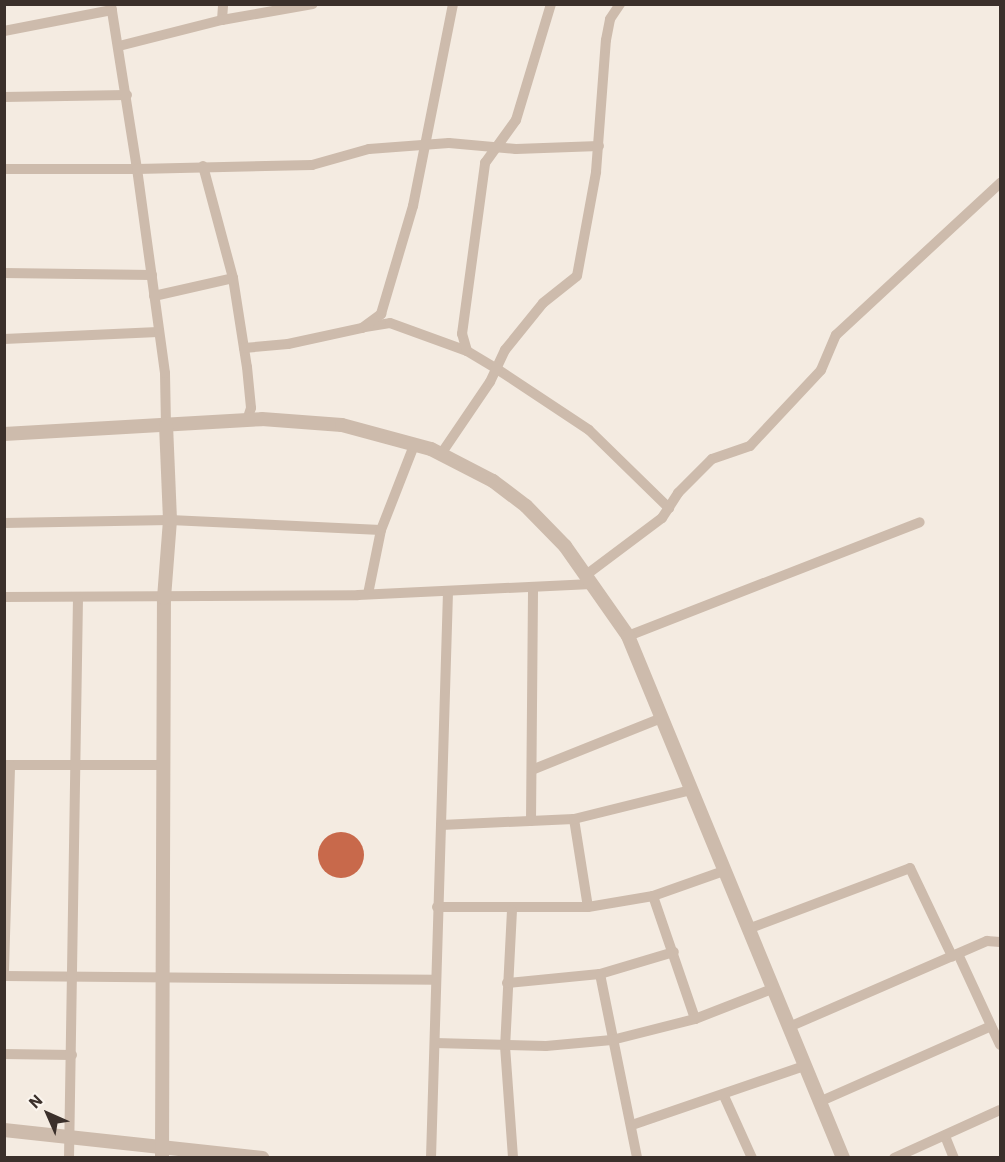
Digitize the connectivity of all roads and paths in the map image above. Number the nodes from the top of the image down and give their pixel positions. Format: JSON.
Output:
{"nodes":[{"id":1,"x":223,"y":4,"type":"edge"},
{"id":2,"x":313,"y":4,"type":"edge"},
{"id":3,"x":453,"y":4,"type":"edge"},
{"id":4,"x":551,"y":4,"type":"edge"},
{"id":5,"x":620,"y":4,"type":"edge"},
{"id":6,"x":112,"y":7,"type":"edge"},
{"id":7,"x":222,"y":20,"type":"junction"},
{"id":8,"x":4,"y":31,"type":"edge"},
{"id":9,"x":118,"y":46,"type":"junction"},
{"id":10,"x":127,"y":95,"type":"junction"},
{"id":11,"x":4,"y":97,"type":"edge"},
{"id":12,"x":599,"y":146,"type":"junction"},
{"id":13,"x":425,"y":147,"type":"junction"},
{"id":14,"x":491,"y":148,"type":"junction"},
{"id":15,"x":204,"y":166,"type":"junction"},
{"id":16,"x":4,"y":169,"type":"edge"},
{"id":17,"x":137,"y":169,"type":"junction"},
{"id":18,"x":1000,"y":183,"type":"edge"},
{"id":19,"x":4,"y":273,"type":"edge"},
{"id":20,"x":152,"y":275,"type":"junction"},
{"id":21,"x":233,"y":278,"type":"junction"},
{"id":22,"x":154,"y":297,"type":"junction"},
{"id":23,"x":362,"y":328,"type":"junction"},
{"id":24,"x":158,"y":332,"type":"junction"},
{"id":25,"x":4,"y":339,"type":"edge"},
{"id":26,"x":244,"y":348,"type":"junction"},
{"id":27,"x":467,"y":351,"type":"junction"},
{"id":28,"x":497,"y":369,"type":"junction"},
{"id":29,"x":247,"y":420,"type":"junction"},
{"id":30,"x":166,"y":426,"type":"junction"},
{"id":31,"x":4,"y":434,"type":"edge"},
{"id":32,"x":415,"y":443,"type":"junction"},
{"id":33,"x":441,"y":454,"type":"junction"},
{"id":34,"x":669,"y":508,"type":"junction"},
{"id":35,"x":170,"y":520,"type":"junction"},
{"id":36,"x":920,"y":522,"type":"dead end"},
{"id":37,"x":4,"y":523,"type":"edge"},
{"id":38,"x":381,"y":530,"type":"junction"},
{"id":39,"x":589,"y":580,"type":"junction"},
{"id":40,"x":533,"y":590,"type":"junction"},
{"id":41,"x":448,"y":591,"type":"junction"},
{"id":42,"x":368,"y":594,"type":"junction"},
{"id":43,"x":4,"y":597,"type":"edge"},
{"id":44,"x":164,"y":598,"type":"junction"},
{"id":45,"x":78,"y":599,"type":"junction"},
{"id":46,"x":628,"y":636,"type":"junction"},
{"id":47,"x":659,"y":719,"type":"junction"},
{"id":48,"x":7,"y":765,"type":"edge"},
{"id":49,"x":165,"y":765,"type":"junction"},
{"id":50,"x":74,"y":767,"type":"junction"},
{"id":51,"x":534,"y":769,"type":"junction"},
{"id":52,"x":691,"y":790,"type":"junction"},
{"id":53,"x":574,"y":819,"type":"junction"},
{"id":54,"x":531,"y":821,"type":"junction"},
{"id":55,"x":441,"y":825,"type":"junction"},
{"id":56,"x":724,"y":871,"type":"junction"},
{"id":57,"x":653,"y":896,"type":"junction"},
{"id":58,"x":437,"y":907,"type":"junction"},
{"id":59,"x":588,"y":907,"type":"junction"},
{"id":60,"x":512,"y":910,"type":"junction"},
{"id":61,"x":748,"y":929,"type":"junction"},
{"id":62,"x":1000,"y":942,"type":"edge"},
{"id":63,"x":674,"y":952,"type":"junction"},
{"id":64,"x":955,"y":955,"type":"junction"},
{"id":65,"x":4,"y":970,"type":"edge"},
{"id":66,"x":600,"y":974,"type":"junction"},
{"id":67,"x":4,"y":976,"type":"edge"},
{"id":68,"x":73,"y":977,"type":"junction"},
{"id":69,"x":164,"y":978,"type":"junction"},
{"id":70,"x":436,"y":980,"type":"junction"},
{"id":71,"x":507,"y":983,"type":"junction"},
{"id":72,"x":772,"y":989,"type":"junction"},
{"id":73,"x":695,"y":1019,"type":"junction"},
{"id":74,"x":991,"y":1026,"type":"junction"},
{"id":75,"x":789,"y":1027,"type":"junction"},
{"id":76,"x":612,"y":1040,"type":"junction"},
{"id":77,"x":435,"y":1044,"type":"junction"},
{"id":78,"x":1000,"y":1045,"type":"edge"},
{"id":79,"x":505,"y":1046,"type":"junction"},
{"id":80,"x":4,"y":1054,"type":"edge"},
{"id":81,"x":72,"y":1055,"type":"junction"},
{"id":82,"x":804,"y":1066,"type":"junction"},
{"id":83,"x":724,"y":1096,"type":"junction"},
{"id":84,"x":819,"y":1102,"type":"junction"},
{"id":85,"x":1000,"y":1110,"type":"edge"},
{"id":86,"x":632,"y":1125,"type":"junction"},
{"id":87,"x":4,"y":1130,"type":"edge"},
{"id":88,"x":69,"y":1134,"type":"junction"},
{"id":89,"x":945,"y":1136,"type":"junction"},
{"id":90,"x":163,"y":1151,"type":"edge"},
{"id":91,"x":69,"y":1158,"type":"edge"},
{"id":92,"x":262,"y":1158,"type":"edge"},
{"id":93,"x":431,"y":1158,"type":"edge"},
{"id":94,"x":513,"y":1158,"type":"edge"},
{"id":95,"x":637,"y":1158,"type":"edge"},
{"id":96,"x":752,"y":1158,"type":"edge"},
{"id":97,"x":843,"y":1158,"type":"edge"},
{"id":98,"x":894,"y":1158,"type":"edge"},
{"id":99,"x":954,"y":1158,"type":"edge"}],
"edges":[{"from":1,"to":7,"type":"street"},
{"from":2,"to":7,"type":"street"},
{"from":3,"to":13,"type":"street"},
{"from":4,"to":14,"type":"street"},
{"from":5,"to":12,"type":"street"},
{"from":6,"to":8,"type":"street"},
{"from":6,"to":9,"type":"street"},
{"from":7,"to":9,"type":"street"},
{"from":9,"to":10,"type":"street"},
{"from":10,"to":11,"type":"street"},
{"from":10,"to":17,"type":"street"},
{"from":12,"to":14,"type":"street"},
{"from":12,"to":28,"type":"street"},
{"from":13,"to":14,"type":"street"},
{"from":13,"to":15,"type":"street"},
{"from":13,"to":23,"type":"street"},
{"from":14,"to":27,"type":"street"},
{"from":15,"to":17,"type":"street"},
{"from":15,"to":21,"type":"street"},
{"from":16,"to":17,"type":"street"},
{"from":17,"to":20,"type":"street"},
{"from":18,"to":34,"type":"street"},
{"from":19,"to":20,"type":"street"},
{"from":20,"to":22,"type":"street"},
{"from":21,"to":22,"type":"street"},
{"from":21,"to":26,"type":"street"},
{"from":22,"to":24,"type":"street"},
{"from":23,"to":26,"type":"street"},
{"from":23,"to":27,"type":"street"},
{"from":24,"to":25,"type":"street"},
{"from":24,"to":30,"type":"street"},
{"from":26,"to":29,"type":"street"},
{"from":27,"to":28,"type":"street"},
{"from":28,"to":33,"type":"street"},
{"from":28,"to":34,"type":"street"},
{"from":29,"to":30,"type":"street"},
{"from":29,"to":32,"type":"street"},
{"from":30,"to":31,"type":"street"},
{"from":30,"to":35,"type":"street"},
{"from":32,"to":33,"type":"street"},
{"from":32,"to":38,"type":"street"},
{"from":33,"to":39,"type":"street"},
{"from":34,"to":39,"type":"street"},
{"from":35,"to":37,"type":"street"},
{"from":35,"to":38,"type":"street"},
{"from":35,"to":44,"type":"street"},
{"from":36,"to":46,"type":"street"},
{"from":38,"to":42,"type":"street"},
{"from":39,"to":40,"type":"street"},
{"from":39,"to":46,"type":"street"},
{"from":40,"to":41,"type":"street"},
{"from":40,"to":51,"type":"street"},
{"from":41,"to":42,"type":"street"},
{"from":41,"to":55,"type":"street"},
{"from":42,"to":44,"type":"street"},
{"from":43,"to":45,"type":"street"},
{"from":44,"to":45,"type":"street"},
{"from":44,"to":49,"type":"street"},
{"from":45,"to":50,"type":"street"},
{"from":46,"to":47,"type":"street"},
{"from":47,"to":51,"type":"street"},
{"from":47,"to":52,"type":"street"},
{"from":48,"to":50,"type":"street"},
{"from":48,"to":65,"type":"street"},
{"from":49,"to":50,"type":"street"},
{"from":49,"to":69,"type":"street"},
{"from":50,"to":68,"type":"street"},
{"from":51,"to":54,"type":"street"},
{"from":52,"to":53,"type":"street"},
{"from":52,"to":56,"type":"street"},
{"from":53,"to":54,"type":"street"},
{"from":53,"to":59,"type":"street"},
{"from":54,"to":55,"type":"street"},
{"from":55,"to":58,"type":"street"},
{"from":56,"to":57,"type":"street"},
{"from":56,"to":61,"type":"street"},
{"from":57,"to":59,"type":"street"},
{"from":57,"to":63,"type":"street"},
{"from":58,"to":60,"type":"street"},
{"from":58,"to":70,"type":"street"},
{"from":59,"to":60,"type":"street"},
{"from":60,"to":71,"type":"street"},
{"from":61,"to":64,"type":"street"},
{"from":61,"to":72,"type":"street"},
{"from":62,"to":64,"type":"street"},
{"from":63,"to":66,"type":"street"},
{"from":63,"to":73,"type":"street"},
{"from":64,"to":74,"type":"street"},
{"from":64,"to":75,"type":"street"},
{"from":66,"to":71,"type":"street"},
{"from":66,"to":76,"type":"street"},
{"from":67,"to":68,"type":"street"},
{"from":68,"to":69,"type":"street"},
{"from":68,"to":81,"type":"street"},
{"from":69,"to":70,"type":"street"},
{"from":69,"to":90,"type":"street"},
{"from":70,"to":77,"type":"street"},
{"from":71,"to":79,"type":"street"},
{"from":72,"to":73,"type":"street"},
{"from":72,"to":75,"type":"street"},
{"from":73,"to":76,"type":"street"},
{"from":74,"to":78,"type":"street"},
{"from":74,"to":84,"type":"street"},
{"from":75,"to":82,"type":"street"},
{"from":76,"to":79,"type":"street"},
{"from":76,"to":86,"type":"street"},
{"from":77,"to":79,"type":"street"},
{"from":77,"to":93,"type":"street"},
{"from":79,"to":94,"type":"street"},
{"from":80,"to":81,"type":"street"},
{"from":81,"to":88,"type":"street"},
{"from":82,"to":83,"type":"street"},
{"from":82,"to":84,"type":"street"},
{"from":83,"to":86,"type":"street"},
{"from":83,"to":96,"type":"street"},
{"from":84,"to":97,"type":"street"},
{"from":85,"to":89,"type":"street"},
{"from":86,"to":95,"type":"street"},
{"from":87,"to":88,"type":"street"},
{"from":88,"to":90,"type":"street"},
{"from":88,"to":91,"type":"street"},
{"from":89,"to":98,"type":"street"},
{"from":89,"to":99,"type":"street"},
{"from":90,"to":92,"type":"street"}]}
